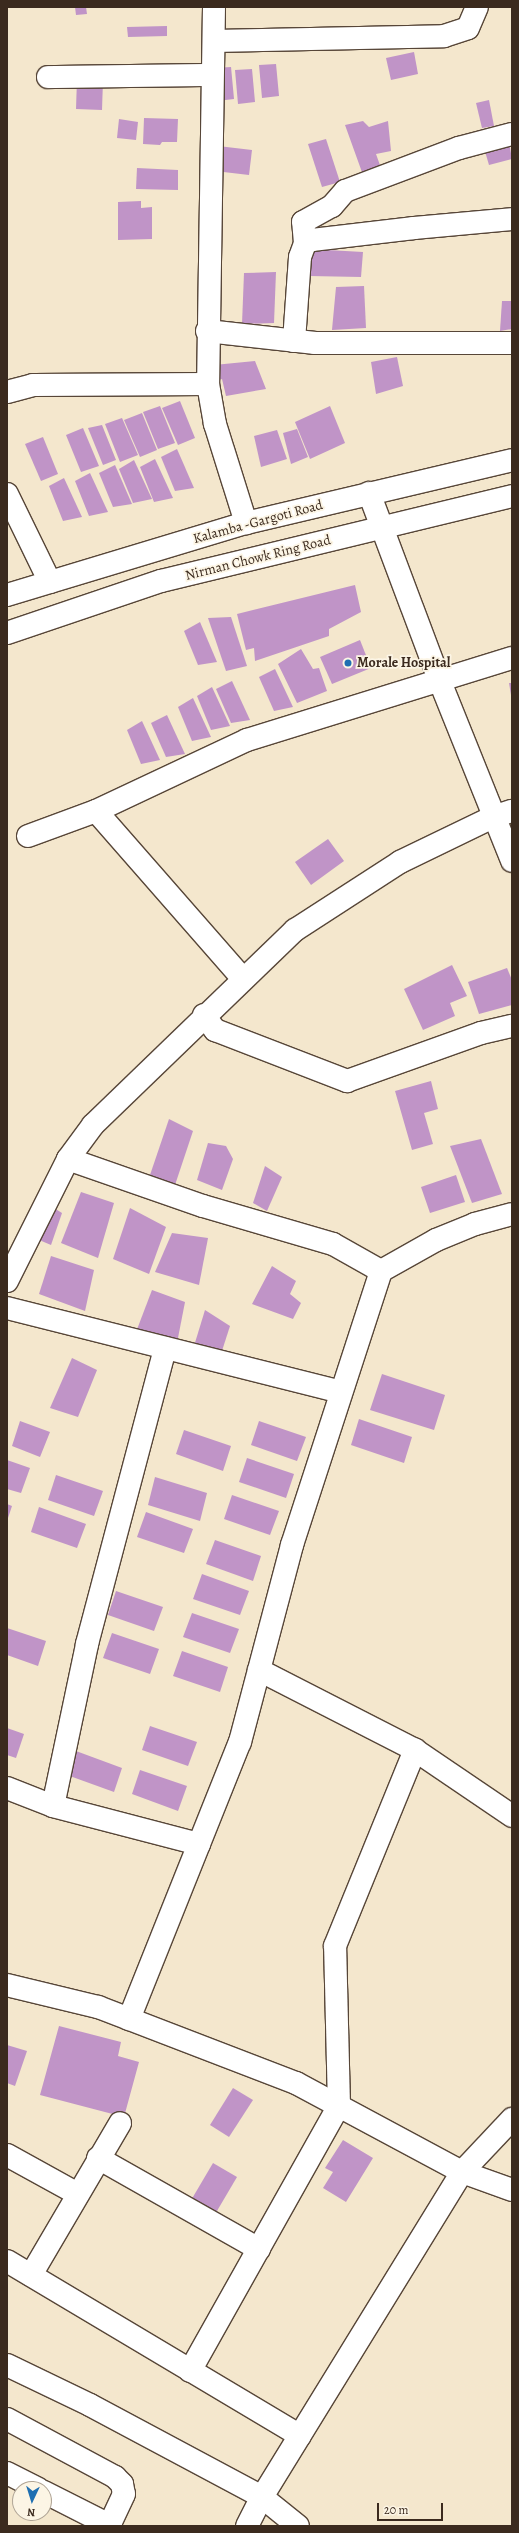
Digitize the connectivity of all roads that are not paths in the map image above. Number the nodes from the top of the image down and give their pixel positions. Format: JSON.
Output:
{"nodes":[{"id":1,"x":214,"y":7,"type":"edge"},
{"id":2,"x":477,"y":7,"type":"edge"},
{"id":3,"x":214,"y":41,"type":"junction"},
{"id":4,"x":212,"y":75,"type":"junction"},
{"id":5,"x":48,"y":77,"type":"dead end"},
{"id":6,"x":512,"y":134,"type":"edge"},
{"id":7,"x":512,"y":218,"type":"edge"},
{"id":8,"x":305,"y":243,"type":"junction"},
{"id":9,"x":207,"y":331,"type":"junction"},
{"id":10,"x":294,"y":341,"type":"junction"},
{"id":11,"x":512,"y":343,"type":"edge"},
{"id":12,"x":208,"y":384,"type":"junction"},
{"id":13,"x":7,"y":392,"type":"edge"},
{"id":14,"x":512,"y":460,"type":"edge"},
{"id":15,"x":369,"y":493,"type":"junction"},
{"id":16,"x":7,"y":494,"type":"edge"},
{"id":17,"x":512,"y":496,"type":"edge"},
{"id":18,"x":246,"y":523,"type":"junction"},
{"id":19,"x":381,"y":528,"type":"junction"},
{"id":20,"x":50,"y":582,"type":"junction"},
{"id":21,"x":7,"y":595,"type":"edge"},
{"id":22,"x":7,"y":633,"type":"edge"},
{"id":23,"x":512,"y":658,"type":"edge"},
{"id":24,"x":439,"y":679,"type":"junction"},
{"id":25,"x":96,"y":811,"type":"junction"},
{"id":26,"x":502,"y":814,"type":"edge"},
{"id":27,"x":28,"y":836,"type":"dead end"},
{"id":28,"x":512,"y":861,"type":"edge"},
{"id":29,"x":243,"y":979,"type":"junction"},
{"id":30,"x":204,"y":1016,"type":"junction"},
{"id":31,"x":512,"y":1026,"type":"edge"},
{"id":32,"x":68,"y":1160,"type":"junction"},
{"id":33,"x":512,"y":1214,"type":"edge"},
{"id":34,"x":381,"y":1271,"type":"junction"},
{"id":35,"x":7,"y":1281,"type":"edge"},
{"id":36,"x":7,"y":1308,"type":"edge"},
{"id":37,"x":165,"y":1348,"type":"junction"},
{"id":38,"x":342,"y":1392,"type":"junction"},
{"id":39,"x":259,"y":1670,"type":"junction"},
{"id":40,"x":415,"y":1750,"type":"junction"},
{"id":41,"x":7,"y":1788,"type":"edge"},
{"id":42,"x":53,"y":1806,"type":"junction"},
{"id":43,"x":512,"y":1816,"type":"edge"},
{"id":44,"x":199,"y":1844,"type":"junction"},
{"id":45,"x":7,"y":1985,"type":"edge"},
{"id":46,"x":129,"y":2019,"type":"junction"},
{"id":47,"x":339,"y":2106,"type":"junction"},
{"id":48,"x":512,"y":2119,"type":"edge"},
{"id":49,"x":120,"y":2123,"type":"dead end"},
{"id":50,"x":7,"y":2155,"type":"edge"},
{"id":51,"x":98,"y":2158,"type":"junction"},
{"id":52,"x":462,"y":2172,"type":"junction"},
{"id":53,"x":512,"y":2190,"type":"edge"},
{"id":54,"x":78,"y":2194,"type":"junction"},
{"id":55,"x":258,"y":2250,"type":"junction"},
{"id":56,"x":7,"y":2261,"type":"edge"},
{"id":57,"x":31,"y":2275,"type":"junction"},
{"id":58,"x":7,"y":2365,"type":"edge"},
{"id":59,"x":190,"y":2371,"type":"junction"},
{"id":60,"x":7,"y":2419,"type":"edge"},
{"id":61,"x":300,"y":2436,"type":"junction"},
{"id":62,"x":7,"y":2473,"type":"edge"},
{"id":63,"x":22,"y":2481,"type":"edge"},
{"id":64,"x":52,"y":2496,"type":"edge"},
{"id":65,"x":262,"y":2497,"type":"junction"},
{"id":66,"x":110,"y":2526,"type":"edge"},
{"id":67,"x":247,"y":2526,"type":"edge"},
{"id":68,"x":298,"y":2526,"type":"edge"}],
"edges":[{"from":1,"to":3,"type":"street"},
{"from":2,"to":3,"type":"street"},
{"from":3,"to":4,"type":"street"},
{"from":4,"to":5,"type":"street"},
{"from":4,"to":9,"type":"street"},
{"from":6,"to":8,"type":"street"},
{"from":7,"to":8,"type":"street"},
{"from":8,"to":10,"type":"street"},
{"from":9,"to":10,"type":"street"},
{"from":9,"to":12,"type":"street"},
{"from":10,"to":11,"type":"street"},
{"from":12,"to":13,"type":"street"},
{"from":12,"to":18,"type":"street"},
{"from":14,"to":15,"type":"street","name":"Kalamba -Gargoti Road"},
{"from":15,"to":18,"type":"street","name":"Kalamba -Gargoti Road"},
{"from":15,"to":19,"type":"street"},
{"from":16,"to":20,"type":"street"},
{"from":17,"to":19,"type":"street","name":"Nirman Chowk Ring Road"},
{"from":18,"to":20,"type":"street","name":"Kalamba -Gargoti Road"},
{"from":19,"to":22,"type":"street","name":"Nirman Chowk Ring Road"},
{"from":19,"to":24,"type":"street"},
{"from":20,"to":21,"type":"street","name":"Kalamba -Gargoti Road"},
{"from":23,"to":24,"type":"street"},
{"from":24,"to":25,"type":"street"},
{"from":24,"to":26,"type":"street"},
{"from":25,"to":27,"type":"street"},
{"from":25,"to":29,"type":"street"},
{"from":26,"to":28,"type":"street"},
{"from":26,"to":29,"type":"street"},
{"from":29,"to":30,"type":"street"},
{"from":30,"to":31,"type":"street"},
{"from":30,"to":32,"type":"street"},
{"from":32,"to":34,"type":"street"},
{"from":32,"to":35,"type":"street"},
{"from":33,"to":34,"type":"street"},
{"from":34,"to":38,"type":"street"},
{"from":36,"to":37,"type":"street"},
{"from":37,"to":38,"type":"street"},
{"from":37,"to":42,"type":"street"},
{"from":38,"to":39,"type":"street"},
{"from":39,"to":40,"type":"street"},
{"from":39,"to":44,"type":"street"},
{"from":40,"to":43,"type":"street"},
{"from":40,"to":47,"type":"street"},
{"from":41,"to":42,"type":"street"},
{"from":42,"to":44,"type":"street"},
{"from":44,"to":46,"type":"street"},
{"from":45,"to":46,"type":"street"},
{"from":46,"to":47,"type":"street"},
{"from":47,"to":52,"type":"street"},
{"from":47,"to":55,"type":"street"},
{"from":48,"to":52,"type":"street"},
{"from":49,"to":51,"type":"street"},
{"from":50,"to":54,"type":"street"},
{"from":51,"to":54,"type":"street"},
{"from":51,"to":55,"type":"street"},
{"from":52,"to":53,"type":"street"},
{"from":52,"to":61,"type":"street"},
{"from":54,"to":57,"type":"street"},
{"from":55,"to":59,"type":"street"},
{"from":56,"to":57,"type":"street"},
{"from":57,"to":59,"type":"street"},
{"from":58,"to":65,"type":"street"},
{"from":59,"to":61,"type":"street"},
{"from":60,"to":66,"type":"street"},
{"from":61,"to":65,"type":"street"},
{"from":62,"to":63,"type":"street"},
{"from":64,"to":66,"type":"street"},
{"from":65,"to":67,"type":"street"},
{"from":65,"to":68,"type":"street"}]}
